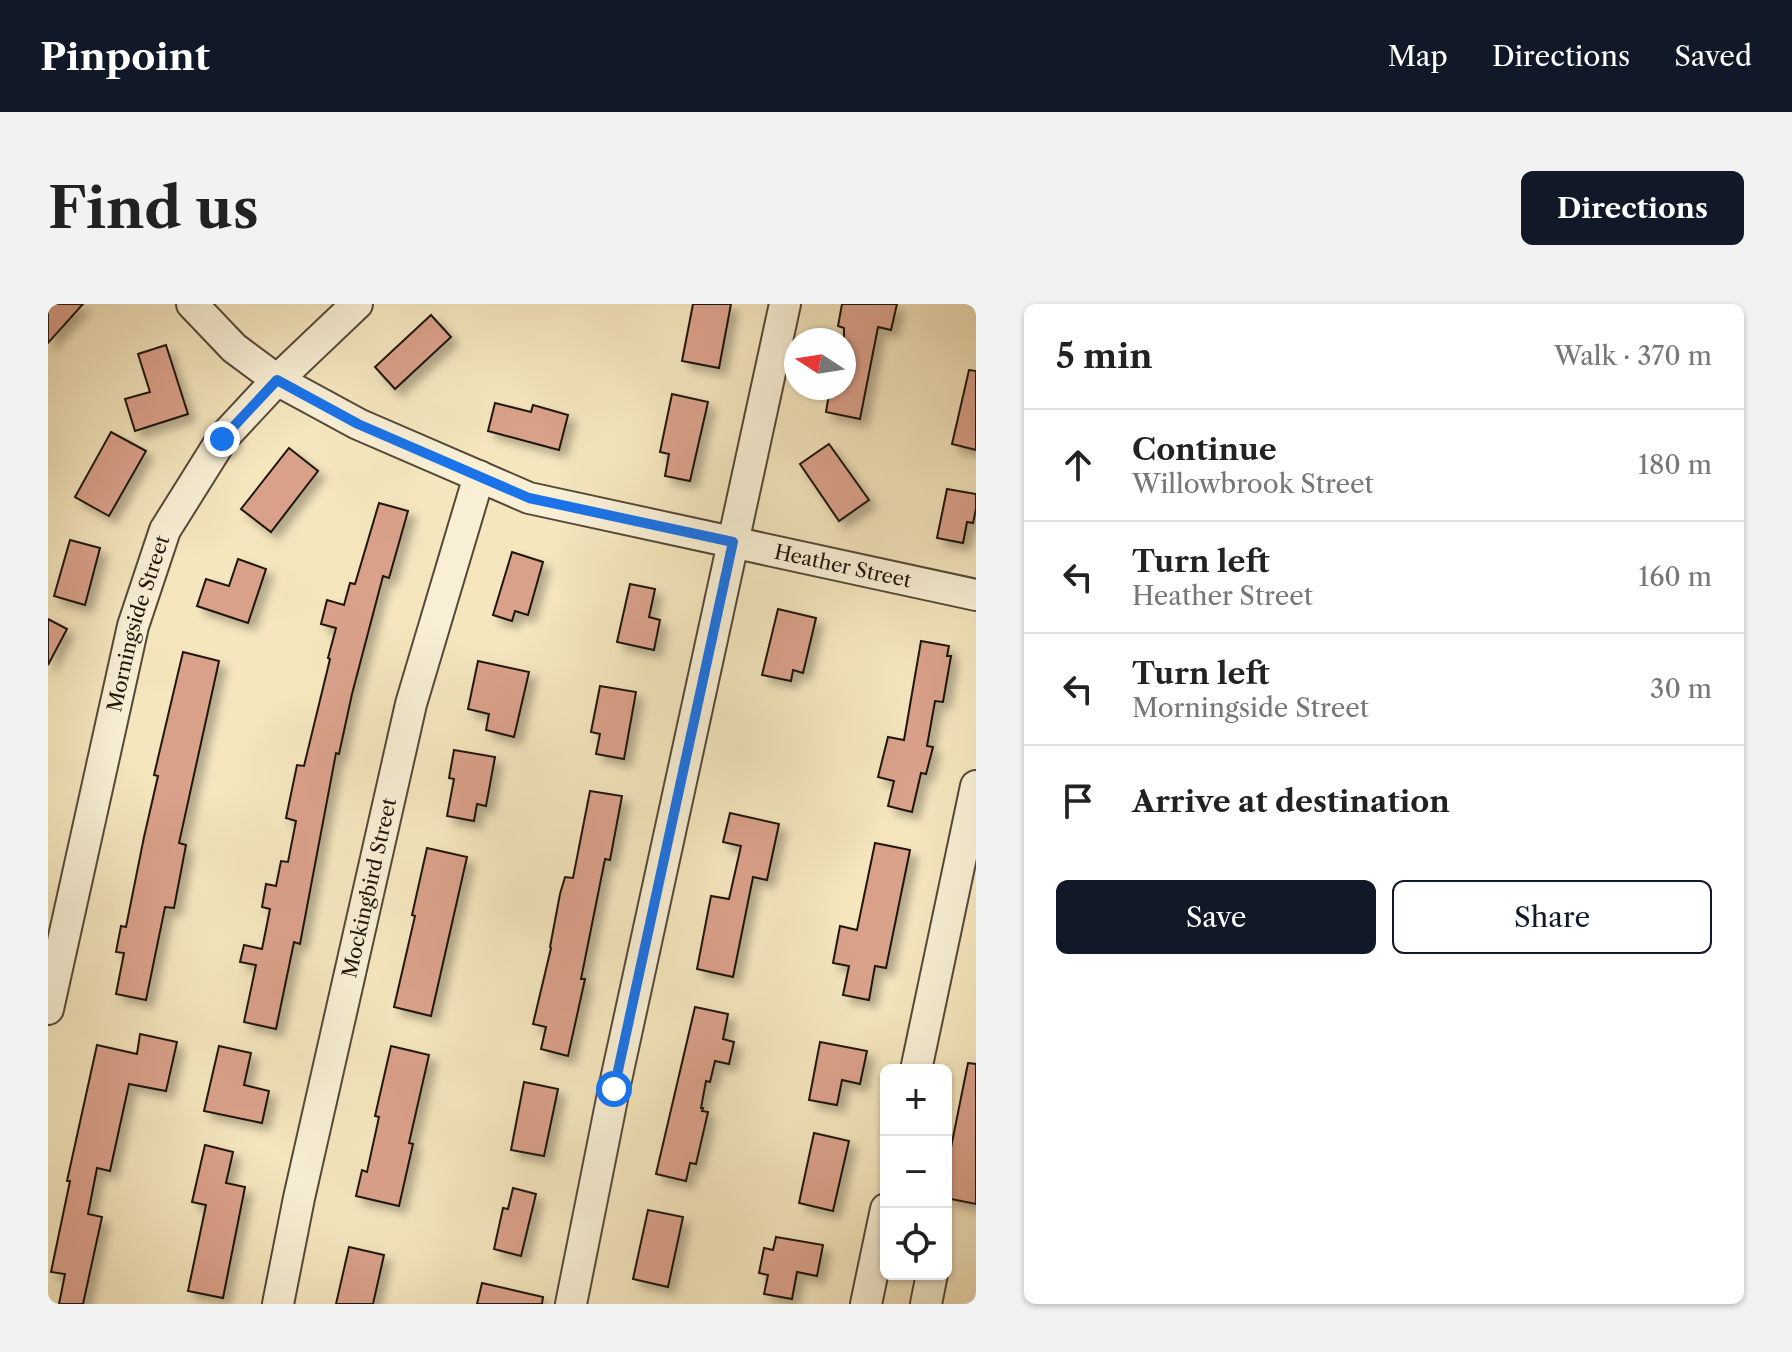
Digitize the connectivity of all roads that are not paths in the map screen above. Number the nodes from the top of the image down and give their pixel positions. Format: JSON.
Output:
{"nodes":[{"id":1,"x":192,"y":304,"type":"edge"},
{"id":2,"x":357,"y":304,"type":"edge"},
{"id":3,"x":785,"y":304,"type":"edge"},
{"id":4,"x":277,"y":380,"type":"junction"},
{"id":5,"x":479,"y":476,"type":"junction"},
{"id":6,"x":733,"y":542,"type":"junction"},
{"id":7,"x":976,"y":595,"type":"edge"},
{"id":8,"x":976,"y":786,"type":"edge"},
{"id":9,"x":48,"y":1009,"type":"edge"},
{"id":10,"x":917,"y":1064,"type":"edge"},
{"id":11,"x":880,"y":1260,"type":"edge"},
{"id":12,"x":931,"y":1280,"type":"edge"},
{"id":13,"x":875,"y":1302,"type":"edge"},
{"id":14,"x":278,"y":1304,"type":"edge"},
{"id":15,"x":571,"y":1304,"type":"edge"},
{"id":16,"x":926,"y":1304,"type":"edge"}],
"edges":[{"from":1,"to":4,"type":"street","name":"Heather Street"},
{"from":2,"to":4,"type":"street","name":"Morningside Street"},
{"from":3,"to":6,"type":"street"},
{"from":4,"to":5,"type":"street","name":"Heather Street"},
{"from":4,"to":9,"type":"street","name":"Morningside Street"},
{"from":5,"to":6,"type":"street","name":"Heather Street"},
{"from":5,"to":14,"type":"street","name":"Mockingbird Street"},
{"from":6,"to":7,"type":"street","name":"Heather Street"},
{"from":6,"to":15,"type":"street"},
{"from":8,"to":10,"type":"street"},
{"from":11,"to":13,"type":"street"},
{"from":12,"to":16,"type":"street"}]}
